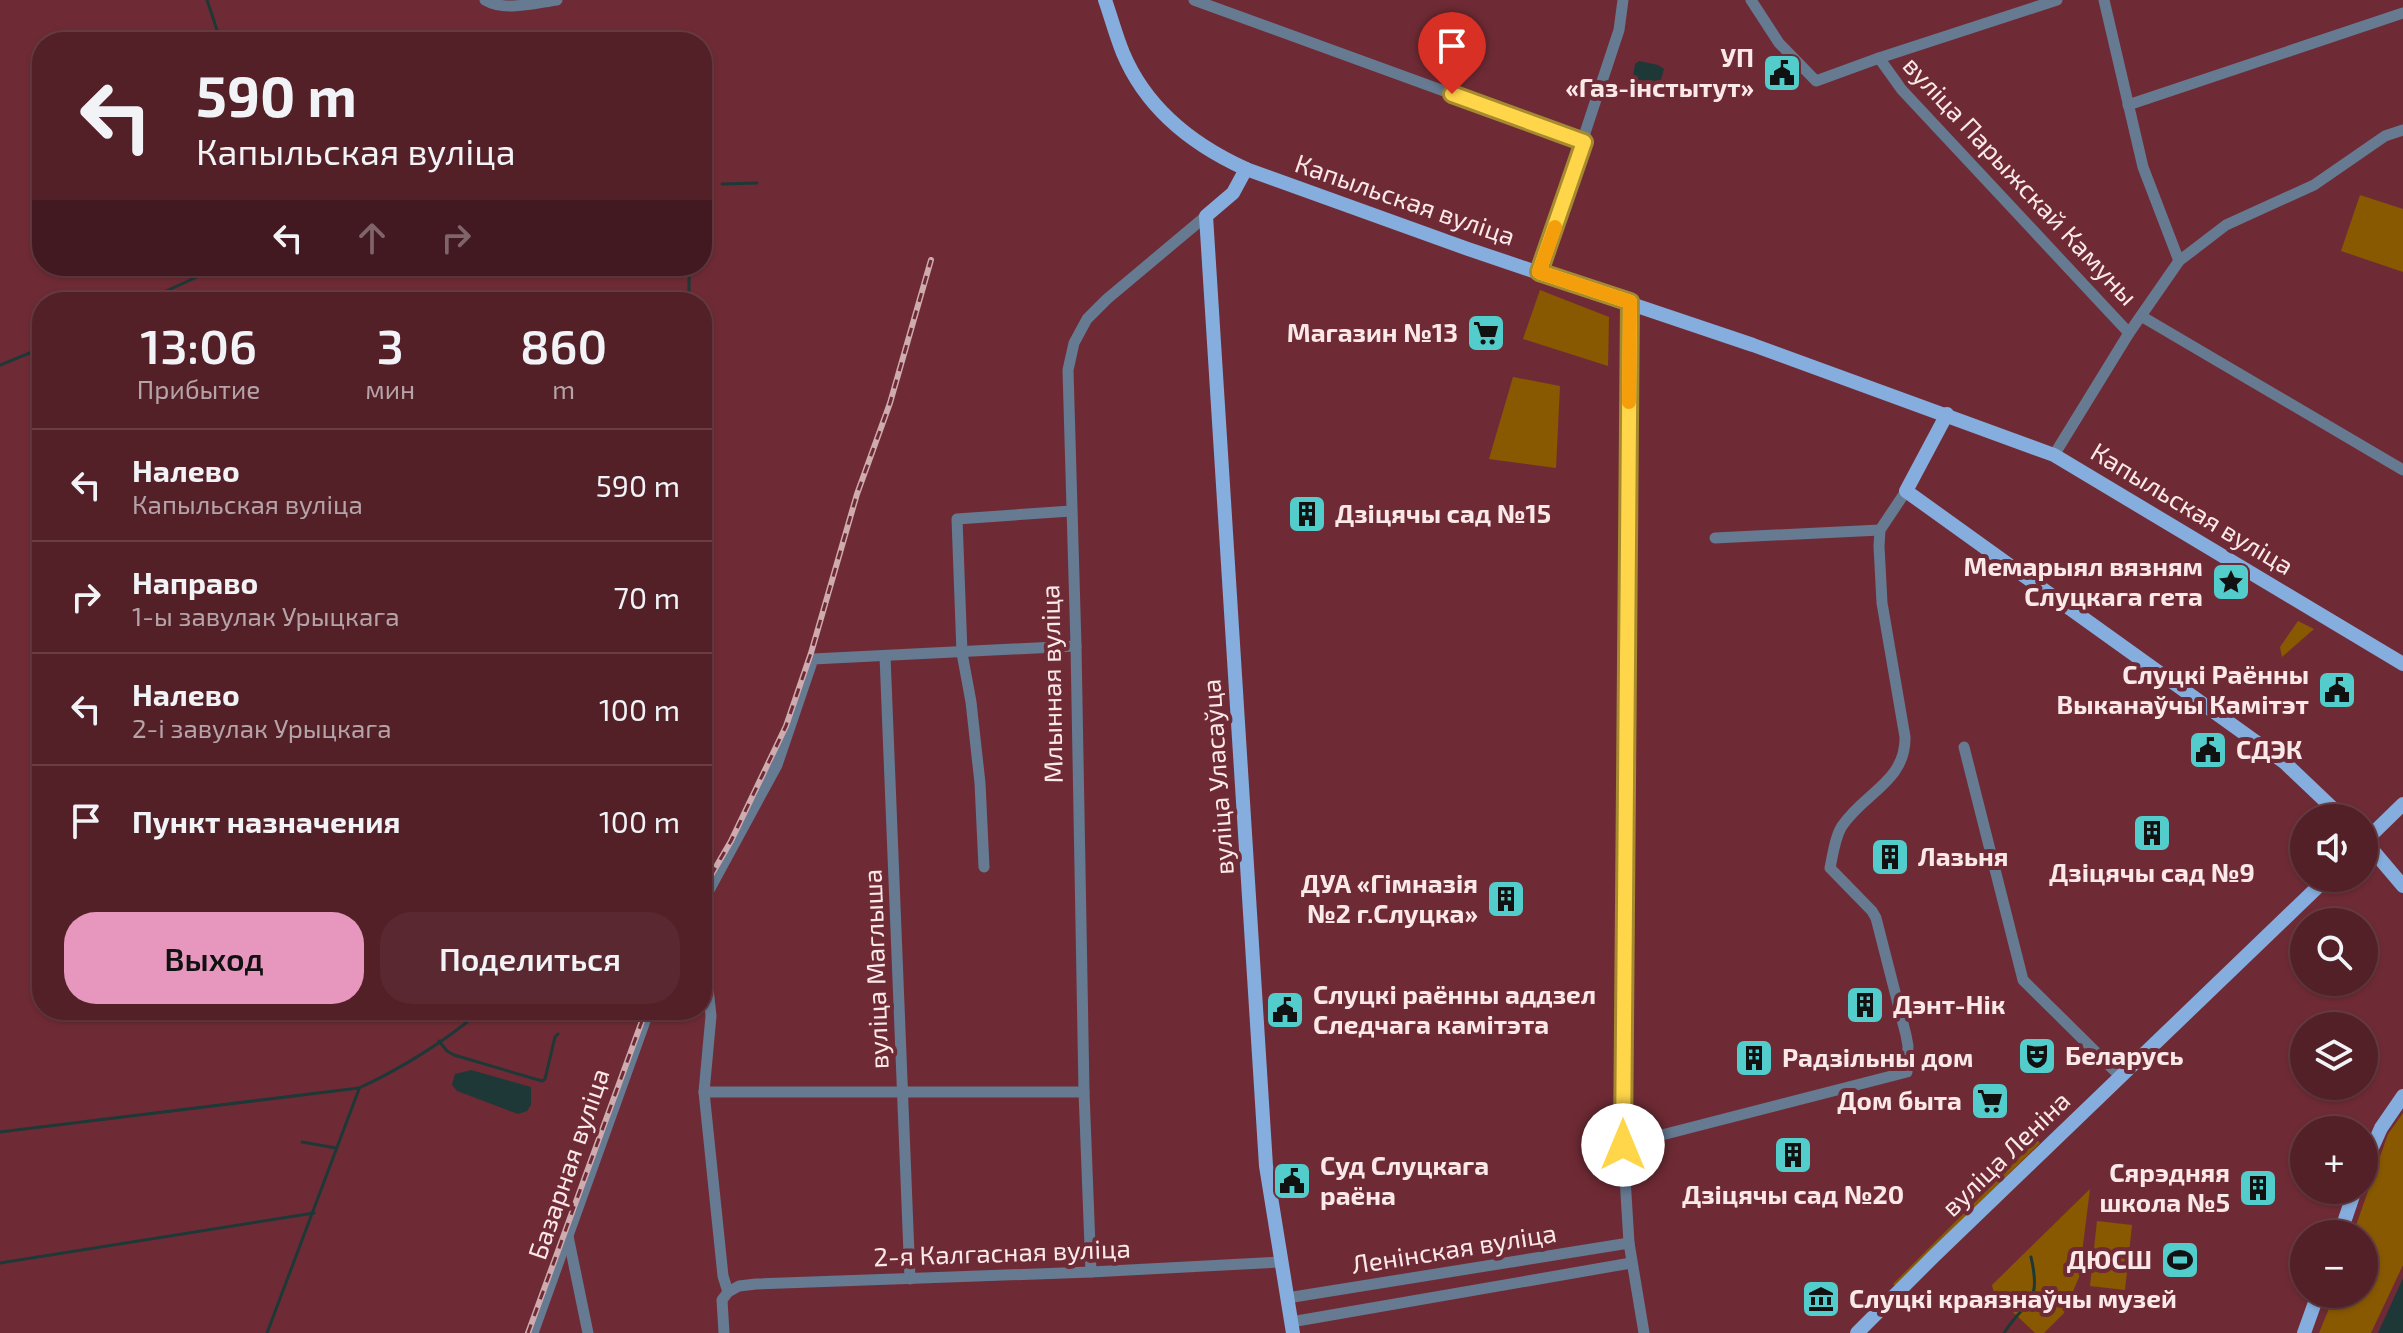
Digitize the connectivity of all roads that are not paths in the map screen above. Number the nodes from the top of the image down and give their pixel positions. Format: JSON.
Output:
{"nodes":[{"id":1,"x":485,"y":0,"type":"edge"},
{"id":2,"x":557,"y":0,"type":"edge"},
{"id":3,"x":1105,"y":0,"type":"edge"},
{"id":4,"x":1194,"y":0,"type":"edge"},
{"id":5,"x":1623,"y":0,"type":"edge"},
{"id":6,"x":1751,"y":0,"type":"edge"},
{"id":7,"x":2057,"y":0,"type":"edge"},
{"id":8,"x":2104,"y":0,"type":"edge"},
{"id":9,"x":1207,"y":2,"type":"edge"},
{"id":10,"x":2403,"y":13,"type":"edge"},
{"id":11,"x":1879,"y":58,"type":"junction"},
{"id":12,"x":2128,"y":105,"type":"junction"},
{"id":13,"x":2403,"y":130,"type":"edge"},
{"id":14,"x":1584,"y":142,"type":"junction"},
{"id":15,"x":1246,"y":169,"type":"junction"},
{"id":16,"x":1206,"y":216,"type":"junction"},
{"id":17,"x":2179,"y":261,"type":"junction"},
{"id":18,"x":1539,"y":272,"type":"junction"},
{"id":19,"x":1630,"y":302,"type":"junction"},
{"id":20,"x":2141,"y":316,"type":"junction"},
{"id":21,"x":2129,"y":333,"type":"junction"},
{"id":22,"x":1947,"y":414,"type":"junction"},
{"id":23,"x":2054,"y":455,"type":"junction"},
{"id":24,"x":2403,"y":470,"type":"edge"},
{"id":25,"x":1906,"y":491,"type":"junction"},
{"id":26,"x":1071,"y":511,"type":"junction"},
{"id":27,"x":1880,"y":530,"type":"junction"},
{"id":28,"x":1715,"y":538,"type":"dead end"},
{"id":29,"x":1076,"y":646,"type":"junction"},
{"id":30,"x":962,"y":653,"type":"junction"},
{"id":31,"x":885,"y":656,"type":"junction"},
{"id":32,"x":2403,"y":664,"type":"edge"},
{"id":33,"x":1964,"y":747,"type":"dead end"},
{"id":34,"x":2328,"y":804,"type":"edge"},
{"id":35,"x":2403,"y":804,"type":"edge"},
{"id":36,"x":2378,"y":828,"type":"edge"},
{"id":37,"x":2378,"y":857,"type":"edge"},
{"id":38,"x":984,"y":867,"type":"dead end"},
{"id":39,"x":712,"y":885,"type":"edge"},
{"id":40,"x":2403,"y":886,"type":"edge"},
{"id":41,"x":2313,"y":892,"type":"edge"},
{"id":42,"x":645,"y":1020,"type":"edge"},
{"id":43,"x":711,"y":1020,"type":"edge"},
{"id":44,"x":2121,"y":1077,"type":"junction"},
{"id":45,"x":704,"y":1092,"type":"junction"},
{"id":46,"x":1084,"y":1092,"type":"junction"},
{"id":47,"x":903,"y":1094,"type":"junction"},
{"id":48,"x":2403,"y":1096,"type":"edge"},
{"id":49,"x":2378,"y":1135,"type":"edge"},
{"id":50,"x":1623,"y":1145,"type":"junction"},
{"id":51,"x":568,"y":1235,"type":"junction"},
{"id":52,"x":1629,"y":1243,"type":"junction"},
{"id":53,"x":1280,"y":1262,"type":"junction"},
{"id":54,"x":1631,"y":1263,"type":"junction"},
{"id":55,"x":1091,"y":1272,"type":"junction"},
{"id":56,"x":910,"y":1279,"type":"junction"},
{"id":57,"x":728,"y":1292,"type":"junction"},
{"id":58,"x":1287,"y":1298,"type":"junction"},
{"id":59,"x":2313,"y":1308,"type":"edge"},
{"id":60,"x":1292,"y":1327,"type":"edge"},
{"id":61,"x":533,"y":1333,"type":"edge"},
{"id":62,"x":588,"y":1333,"type":"edge"},
{"id":63,"x":724,"y":1333,"type":"edge"},
{"id":64,"x":1644,"y":1333,"type":"edge"},
{"id":65,"x":1857,"y":1333,"type":"edge"},
{"id":66,"x":2304,"y":1333,"type":"edge"}],
"edges":[{"from":1,"to":2,"type":"street"},
{"from":3,"to":15,"type":"main road","name":"Капыльская вуліца"},
{"from":4,"to":9,"type":"street"},
{"from":5,"to":14,"type":"street"},
{"from":6,"to":11,"type":"street"},
{"from":7,"to":11,"type":"street"},
{"from":8,"to":12,"type":"street"},
{"from":9,"to":14,"type":"street"},
{"from":10,"to":12,"type":"street"},
{"from":11,"to":21,"type":"street","name":"вуліца Парыжскай Камуны"},
{"from":12,"to":17,"type":"street"},
{"from":13,"to":17,"type":"street"},
{"from":14,"to":18,"type":"street"},
{"from":15,"to":16,"type":"main road","name":"Млынная вуліца"},
{"from":15,"to":18,"type":"main road","name":"Капыльская вуліца"},
{"from":16,"to":26,"type":"street","name":"Млынная вуліца"},
{"from":16,"to":53,"type":"main road","name":"вуліца Уласаўца"},
{"from":17,"to":20,"type":"street"},
{"from":18,"to":19,"type":"main road","name":"Капыльская вуліца"},
{"from":19,"to":22,"type":"main road","name":"Капыльская вуліца"},
{"from":19,"to":50,"type":"street"},
{"from":20,"to":21,"type":"street"},
{"from":20,"to":24,"type":"street","name":"вуліца Парыжскай Камуны"},
{"from":21,"to":23,"type":"street"},
{"from":22,"to":23,"type":"main road","name":"Капыльская вуліца"},
{"from":22,"to":25,"type":"main road"},
{"from":23,"to":32,"type":"main road","name":"Капыльская вуліца"},
{"from":25,"to":27,"type":"street"},
{"from":25,"to":34,"type":"main road"},
{"from":26,"to":29,"type":"street","name":"Млынная вуліца"},
{"from":26,"to":30,"type":"street"},
{"from":27,"to":28,"type":"street"},
{"from":27,"to":50,"type":"street"},
{"from":29,"to":30,"type":"street"},
{"from":29,"to":46,"type":"street","name":"Млынная вуліца"},
{"from":30,"to":31,"type":"street"},
{"from":30,"to":38,"type":"street"},
{"from":31,"to":39,"type":"street"},
{"from":31,"to":47,"type":"street","name":"вуліца Маглыша"},
{"from":33,"to":44,"type":"street"},
{"from":35,"to":36,"type":"main road"},
{"from":37,"to":40,"type":"main road"},
{"from":41,"to":44,"type":"main road","name":"вуліца Леніна"},
{"from":42,"to":51,"type":"street","name":"Базарная вуліца"},
{"from":43,"to":45,"type":"street"},
{"from":44,"to":65,"type":"main road","name":"вуліца Леніна"},
{"from":45,"to":47,"type":"street"},
{"from":45,"to":57,"type":"street"},
{"from":46,"to":47,"type":"street"},
{"from":46,"to":55,"type":"street","name":"Млынная вуліца"},
{"from":47,"to":56,"type":"street","name":"вуліца Маглыша"},
{"from":48,"to":49,"type":"main road"},
{"from":50,"to":52,"type":"street"},
{"from":51,"to":61,"type":"street","name":"Базарная вуліца"},
{"from":51,"to":62,"type":"street"},
{"from":52,"to":54,"type":"street"},
{"from":52,"to":58,"type":"street","name":"Ленінская вуліца"},
{"from":53,"to":55,"type":"street","name":"2-я Калгасная вуліца"},
{"from":53,"to":58,"type":"main road","name":"вуліца Уласаўца"},
{"from":54,"to":60,"type":"street","name":"Ленінская вуліца"},
{"from":54,"to":64,"type":"street"},
{"from":55,"to":56,"type":"street","name":"2-я Калгасная вуліца"},
{"from":56,"to":57,"type":"street","name":"2-я Калгасная вуліца"},
{"from":57,"to":63,"type":"street"},
{"from":58,"to":60,"type":"main road","name":"вуліца Уласаўца"},
{"from":59,"to":66,"type":"main road"}]}
